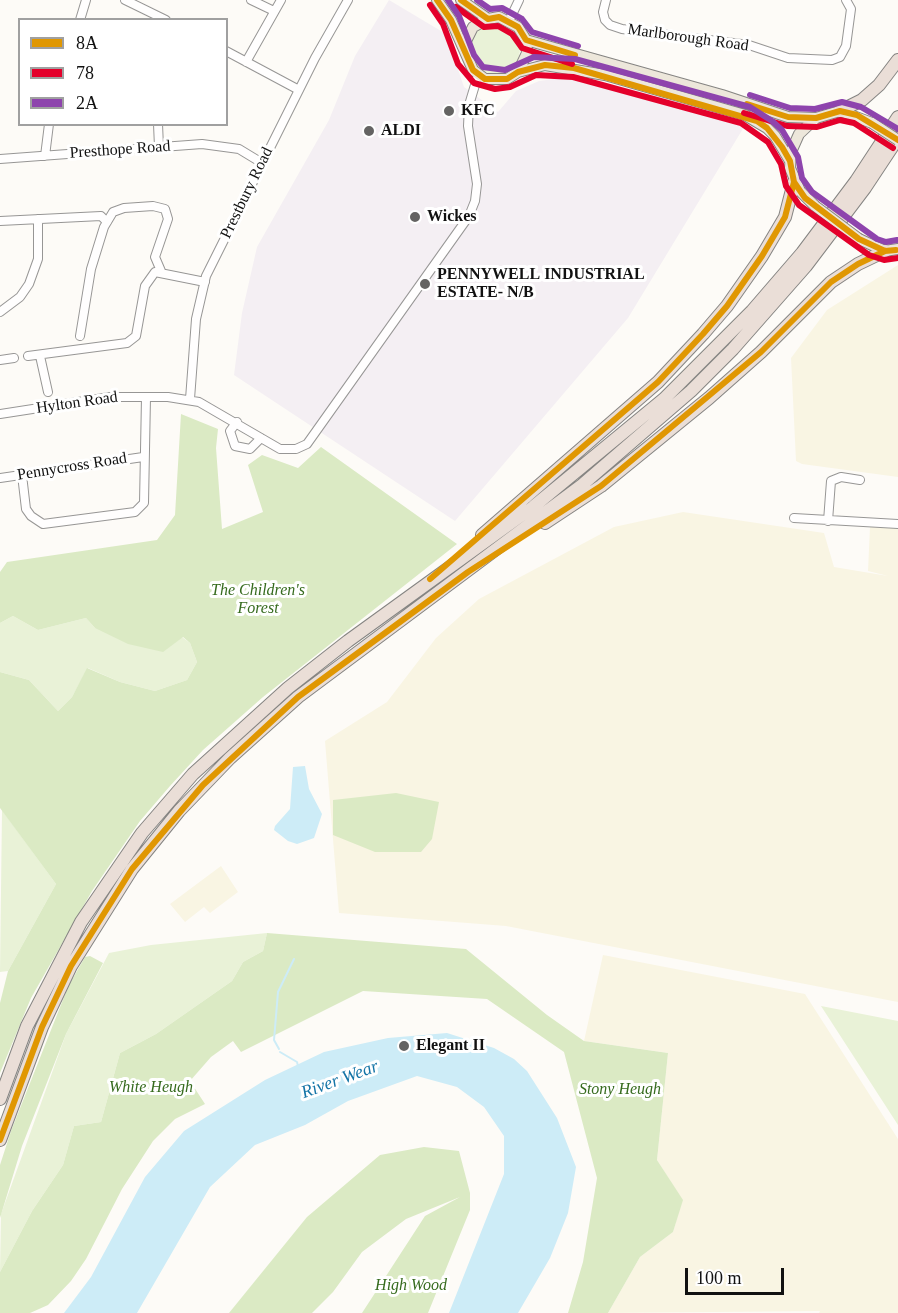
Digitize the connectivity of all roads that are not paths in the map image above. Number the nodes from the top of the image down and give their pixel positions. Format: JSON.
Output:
{"nodes":[{"id":1,"x":86,"y":0,"type":"edge"},
{"id":2,"x":125,"y":0,"type":"edge"},
{"id":3,"x":251,"y":0,"type":"edge"},
{"id":4,"x":281,"y":0,"type":"edge"},
{"id":5,"x":348,"y":0,"type":"edge"},
{"id":6,"x":437,"y":0,"type":"edge"},
{"id":7,"x":461,"y":0,"type":"edge"},
{"id":8,"x":519,"y":0,"type":"edge"},
{"id":9,"x":606,"y":0,"type":"edge"},
{"id":10,"x":846,"y":0,"type":"edge"},
{"id":11,"x":274,"y":12,"type":"junction"},
{"id":12,"x":81,"y":18,"type":"edge"},
{"id":13,"x":162,"y":18,"type":"edge"},
{"id":14,"x":488,"y":18,"type":"junction"},
{"id":15,"x":509,"y":21,"type":"junction"},
{"id":16,"x":526,"y":40,"type":"junction"},
{"id":17,"x":228,"y":52,"type":"edge"},
{"id":18,"x":465,"y":52,"type":"junction"},
{"id":19,"x":898,"y":60,"type":"edge"},
{"id":20,"x":246,"y":62,"type":"junction"},
{"id":21,"x":518,"y":72,"type":"junction"},
{"id":22,"x":478,"y":75,"type":"junction"},
{"id":23,"x":299,"y":90,"type":"junction"},
{"id":24,"x":840,"y":111,"type":"junction"},
{"id":25,"x":898,"y":117,"type":"edge"},
{"id":26,"x":816,"y":118,"type":"junction"},
{"id":27,"x":49,"y":126,"type":"edge"},
{"id":28,"x":158,"y":126,"type":"edge"},
{"id":29,"x":898,"y":139,"type":"edge"},
{"id":30,"x":159,"y":147,"type":"junction"},
{"id":31,"x":45,"y":156,"type":"junction"},
{"id":32,"x":0,"y":159,"type":"edge"},
{"id":33,"x":790,"y":161,"type":"junction"},
{"id":34,"x":262,"y":163,"type":"junction"},
{"id":35,"x":794,"y":182,"type":"junction"},
{"id":36,"x":38,"y":219,"type":"junction"},
{"id":37,"x":0,"y":221,"type":"edge"},
{"id":38,"x":107,"y":222,"type":"junction"},
{"id":39,"x":898,"y":249,"type":"edge"},
{"id":40,"x":885,"y":251,"type":"junction"},
{"id":41,"x":161,"y":271,"type":"junction"},
{"id":42,"x":205,"y":282,"type":"junction"},
{"id":43,"x":0,"y":312,"type":"edge"},
{"id":44,"x":80,"y":336,"type":"dead end"},
{"id":45,"x":28,"y":356,"type":"dead end"},
{"id":46,"x":40,"y":356,"type":"junction"},
{"id":47,"x":14,"y":358,"type":"dead end"},
{"id":48,"x":0,"y":360,"type":"edge"},
{"id":49,"x":48,"y":392,"type":"dead end"},
{"id":50,"x":146,"y":397,"type":"junction"},
{"id":51,"x":190,"y":399,"type":"junction"},
{"id":52,"x":0,"y":414,"type":"edge"},
{"id":53,"x":237,"y":422,"type":"junction"},
{"id":54,"x":261,"y":438,"type":"junction"},
{"id":55,"x":144,"y":457,"type":"junction"},
{"id":56,"x":22,"y":475,"type":"junction"},
{"id":57,"x":0,"y":478,"type":"edge"},
{"id":58,"x":860,"y":480,"type":"dead end"},
{"id":59,"x":794,"y":518,"type":"dead end"},
{"id":60,"x":828,"y":521,"type":"junction"},
{"id":61,"x":896,"y":524,"type":"edge"},
{"id":62,"x":468,"y":572,"type":"junction"},
{"id":63,"x":415,"y":592,"type":"junction"},
{"id":64,"x":0,"y":1099,"type":"edge"},
{"id":65,"x":0,"y":1140,"type":"edge"}],
"edges":[{"from":1,"to":12,"type":"street"},
{"from":2,"to":13,"type":"street"},
{"from":3,"to":11,"type":"street"},
{"from":4,"to":11,"type":"street"},
{"from":5,"to":23,"type":"street","name":"Prestbury Road"},
{"from":6,"to":18,"type":"main road"},
{"from":7,"to":14,"type":"main road"},
{"from":8,"to":15,"type":"street"},
{"from":9,"to":10,"type":"street","name":"Marlborough Road"},
{"from":11,"to":20,"type":"street"},
{"from":14,"to":15,"type":"main road"},
{"from":14,"to":18,"type":"main road"},
{"from":15,"to":16,"type":"main road"},
{"from":16,"to":21,"type":"main road"},
{"from":16,"to":26,"type":"main road"},
{"from":17,"to":20,"type":"street"},
{"from":18,"to":22,"type":"main road"},
{"from":19,"to":24,"type":"highway"},
{"from":20,"to":23,"type":"street"},
{"from":21,"to":22,"type":"main road"},
{"from":21,"to":33,"type":"main road"},
{"from":22,"to":54,"type":"street"},
{"from":23,"to":34,"type":"street","name":"Prestbury Road"},
{"from":24,"to":26,"type":"main road"},
{"from":24,"to":29,"type":"main road","bridge":true},
{"from":25,"to":63,"type":"highway"},
{"from":26,"to":33,"type":"main road"},
{"from":27,"to":31,"type":"street"},
{"from":28,"to":30,"type":"street"},
{"from":29,"to":62,"type":"highway"},
{"from":30,"to":31,"type":"street","name":"Presthope Road"},
{"from":30,"to":34,"type":"street","name":"Presthope Road"},
{"from":31,"to":32,"type":"street","name":"Presthope Road"},
{"from":33,"to":35,"type":"main road"},
{"from":34,"to":42,"type":"street","name":"Prestbury Road"},
{"from":35,"to":40,"type":"main road","bridge":true},
{"from":35,"to":63,"type":"highway"},
{"from":36,"to":37,"type":"street"},
{"from":36,"to":38,"type":"street"},
{"from":36,"to":43,"type":"street"},
{"from":38,"to":41,"type":"street"},
{"from":38,"to":44,"type":"street"},
{"from":39,"to":40,"type":"main road"},
{"from":40,"to":62,"type":"highway"},
{"from":41,"to":42,"type":"street"},
{"from":41,"to":46,"type":"street"},
{"from":42,"to":51,"type":"street","name":"Prestbury Road"},
{"from":45,"to":46,"type":"street"},
{"from":46,"to":49,"type":"street"},
{"from":47,"to":48,"type":"street"},
{"from":50,"to":51,"type":"street","name":"Hylton Road"},
{"from":50,"to":52,"type":"street","name":"Hylton Road"},
{"from":50,"to":55,"type":"street"},
{"from":51,"to":53,"type":"street"},
{"from":53,"to":54,"type":"street"},
{"from":53,"to":54,"type":"street"},
{"from":55,"to":56,"type":"street","name":"Pennycross Road"},
{"from":55,"to":56,"type":"street"},
{"from":56,"to":57,"type":"street","name":"Pennycross Road"},
{"from":58,"to":60,"type":"street"},
{"from":59,"to":60,"type":"street"},
{"from":60,"to":61,"type":"street"},
{"from":62,"to":65,"type":"highway"},
{"from":63,"to":64,"type":"highway"}]}
